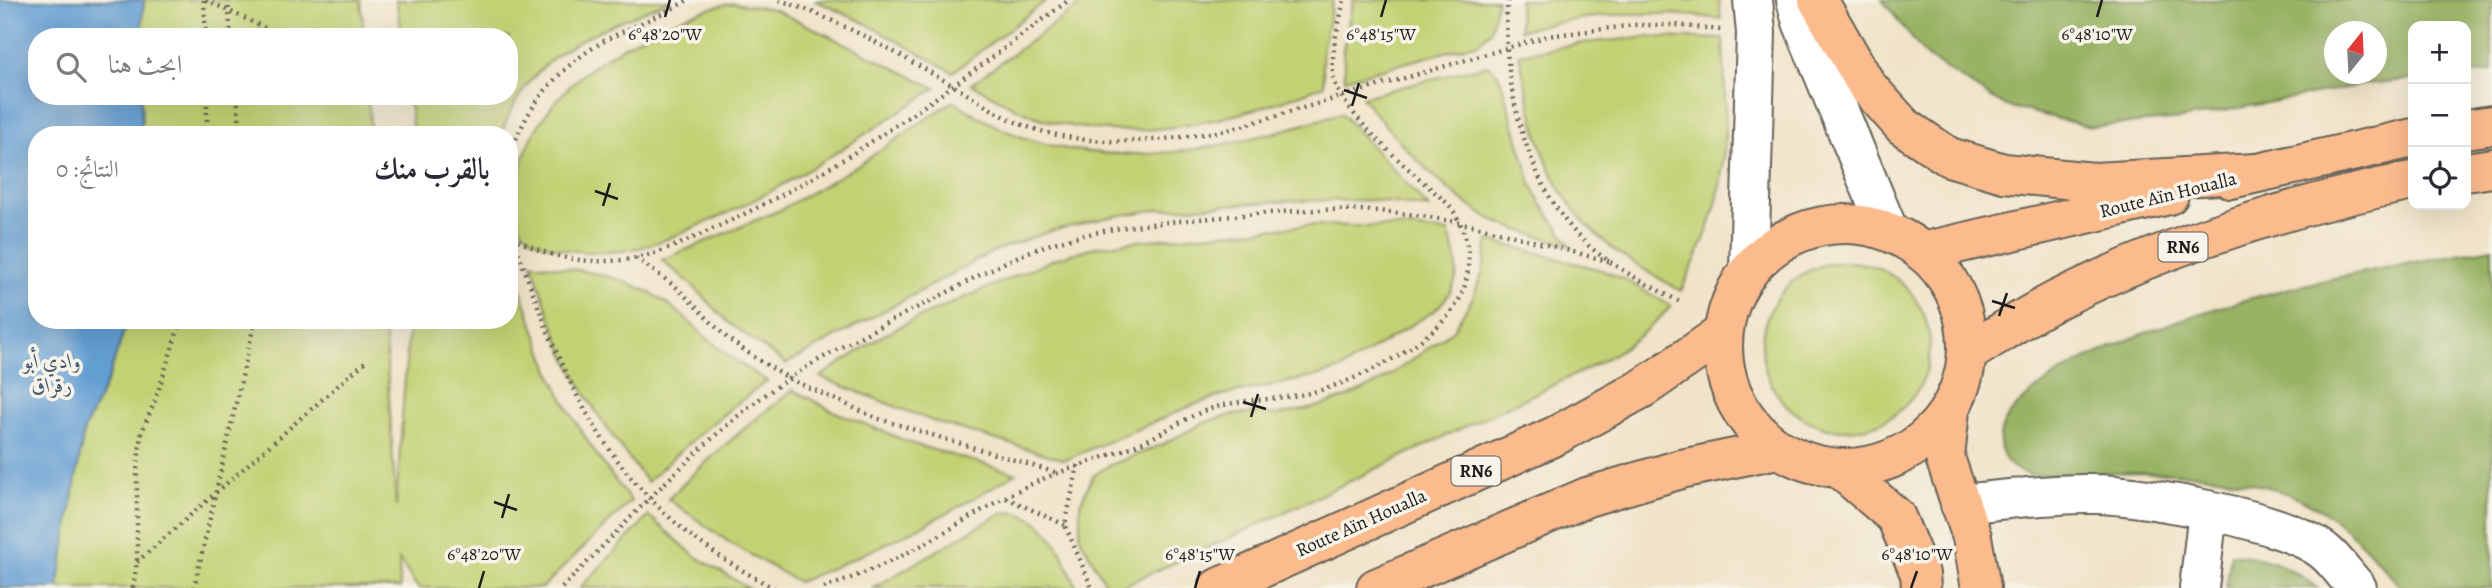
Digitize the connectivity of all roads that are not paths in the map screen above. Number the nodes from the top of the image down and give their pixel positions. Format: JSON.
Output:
{"nodes":[{"id":1,"x":1753,"y":0,"type":"edge"},
{"id":2,"x":1796,"y":0,"type":"edge"},
{"id":3,"x":1818,"y":0,"type":"edge"},
{"id":4,"x":2492,"y":125,"type":"edge"},
{"id":5,"x":2471,"y":128,"type":"edge"},
{"id":6,"x":2408,"y":139,"type":"edge"},
{"id":7,"x":2492,"y":168,"type":"edge"},
{"id":8,"x":2471,"y":171,"type":"edge"},
{"id":9,"x":2256,"y":173,"type":"junction"},
{"id":10,"x":2408,"y":182,"type":"edge"},
{"id":11,"x":1889,"y":232,"type":"junction"},
{"id":12,"x":1922,"y":251,"type":"junction"},
{"id":13,"x":1749,"y":269,"type":"junction"},
{"id":14,"x":1723,"y":333,"type":"junction"},
{"id":15,"x":1968,"y":353,"type":"junction"},
{"id":16,"x":1950,"y":410,"type":"junction"},
{"id":17,"x":1778,"y":449,"type":"junction"},
{"id":18,"x":1840,"y":469,"type":"junction"},
{"id":19,"x":1961,"y":504,"type":"junction"},
{"id":20,"x":2208,"y":511,"type":"junction"},
{"id":21,"x":1218,"y":588,"type":"edge"},
{"id":22,"x":1376,"y":588,"type":"edge"},
{"id":23,"x":1922,"y":588,"type":"edge"},
{"id":24,"x":1981,"y":588,"type":"edge"},
{"id":25,"x":2199,"y":588,"type":"edge"},
{"id":26,"x":2357,"y":588,"type":"edge"}],
"edges":[{"from":1,"to":13,"type":"street"},
{"from":2,"to":11,"type":"street"},
{"from":3,"to":9,"type":"main road"},
{"from":4,"to":5,"type":"main road"},
{"from":6,"to":9,"type":"main road","name":"Route Aïn Houalla"},
{"from":7,"to":8,"type":"main road"},
{"from":9,"to":12,"type":"main road","name":"Route Aïn Houalla"},
{"from":10,"to":15,"type":"main road","number":"RN6"},
{"from":11,"to":12,"type":"main road"},
{"from":11,"to":13,"type":"main road"},
{"from":12,"to":15,"type":"main road"},
{"from":13,"to":14,"type":"main road"},
{"from":14,"to":17,"type":"main road"},
{"from":14,"to":21,"type":"main road","name":"Route Aïn Houalla","number":"RN6"},
{"from":15,"to":16,"type":"main road"},
{"from":16,"to":18,"type":"main road"},
{"from":16,"to":19,"type":"main road"},
{"from":17,"to":18,"type":"main road"},
{"from":17,"to":22,"type":"main road"},
{"from":18,"to":23,"type":"main road"},
{"from":19,"to":20,"type":"street"},
{"from":19,"to":24,"type":"main road"},
{"from":20,"to":25,"type":"street"},
{"from":20,"to":26,"type":"street"}]}
